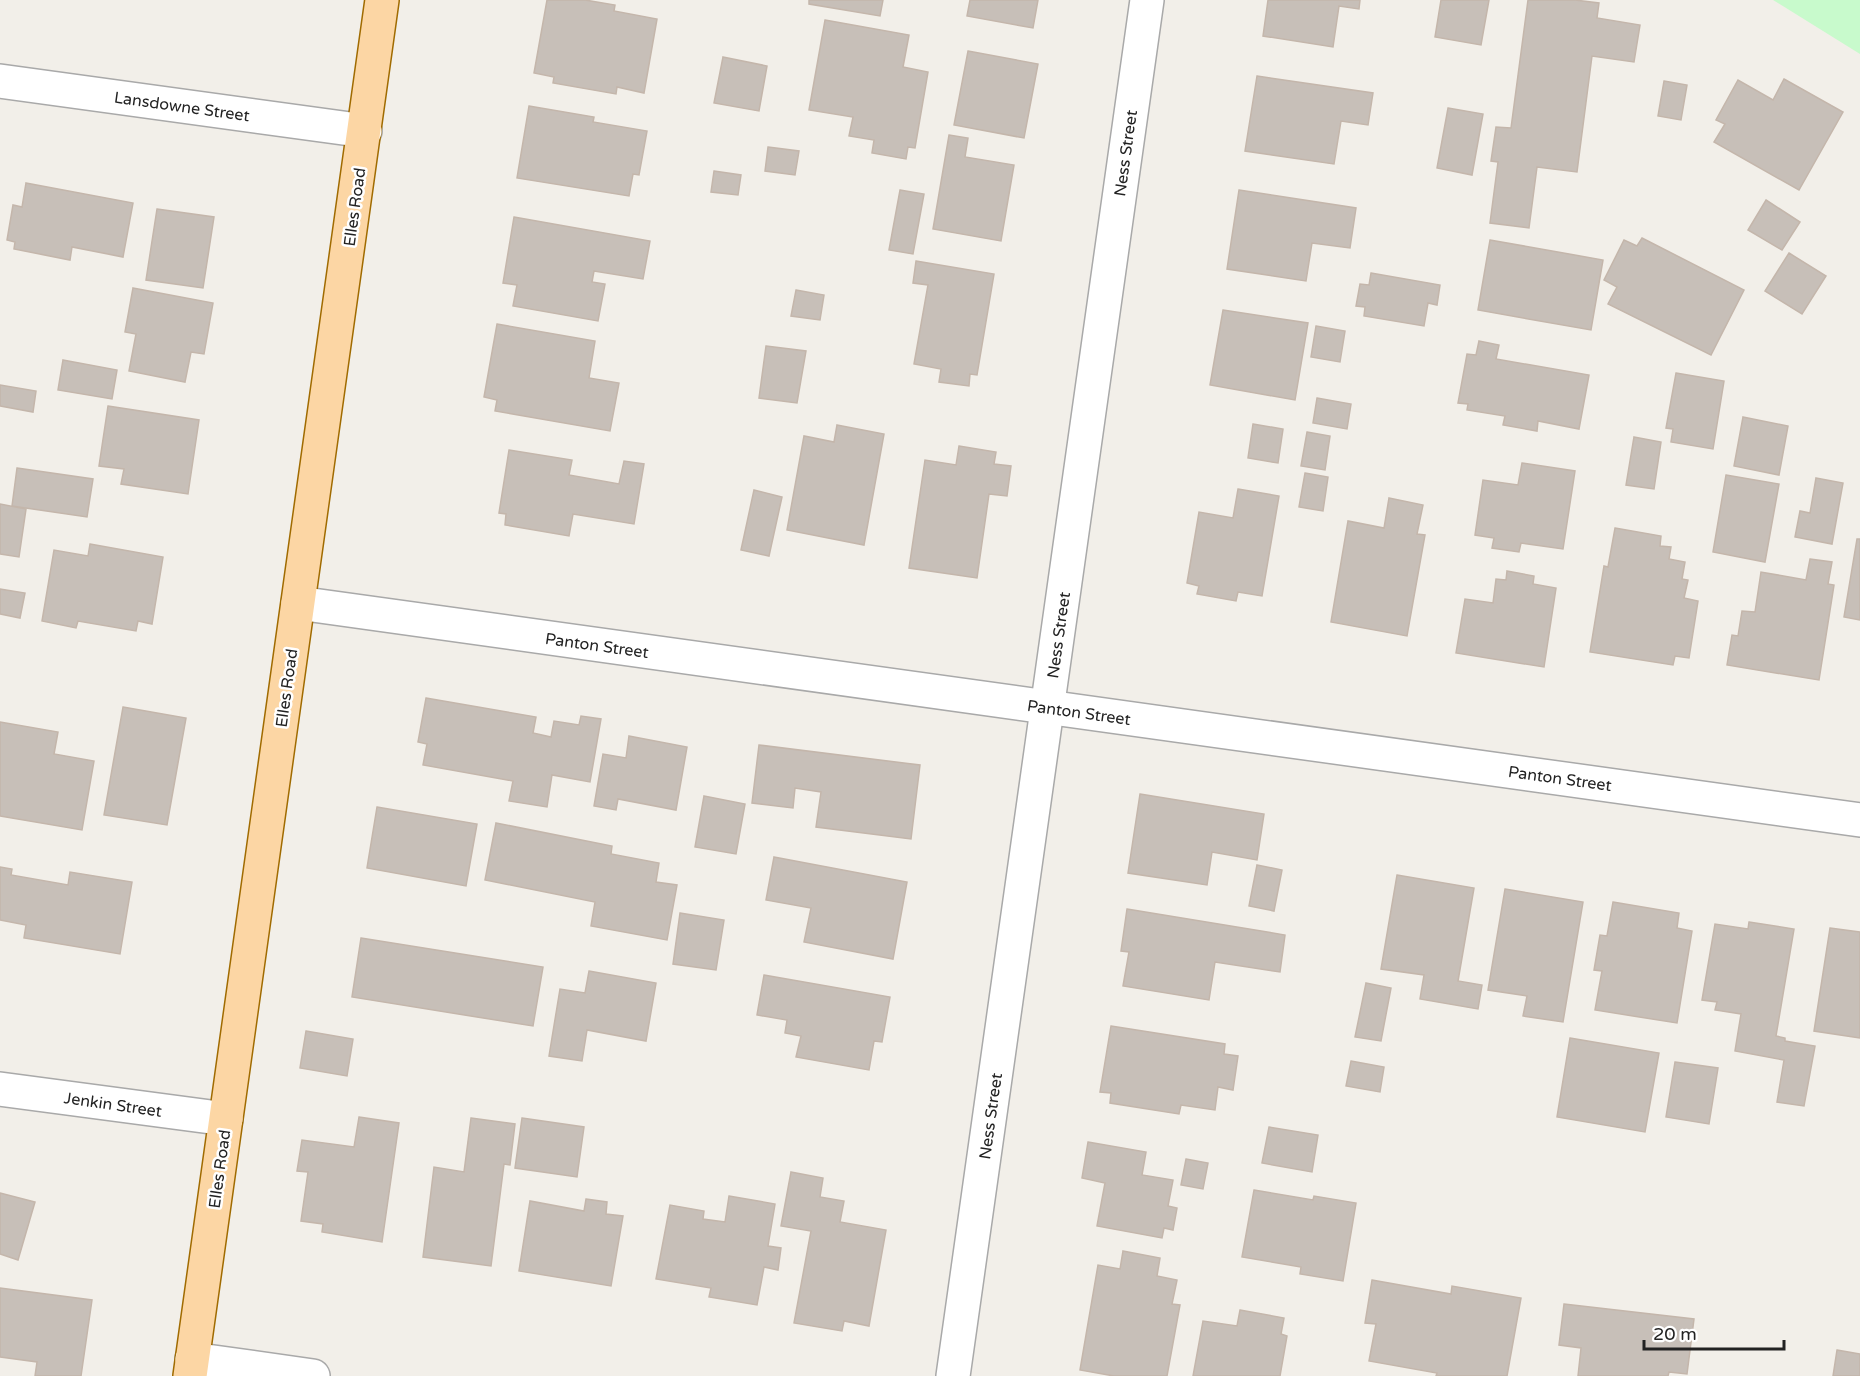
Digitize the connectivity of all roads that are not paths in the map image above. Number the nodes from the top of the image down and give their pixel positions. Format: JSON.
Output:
{"nodes":[{"id":1,"x":382,"y":0,"type":"edge"},
{"id":2,"x":1146,"y":0,"type":"edge"},
{"id":3,"x":0,"y":81,"type":"edge"},
{"id":4,"x":365,"y":131,"type":"junction"},
{"id":5,"x":298,"y":603,"type":"junction"},
{"id":6,"x":1047,"y":708,"type":"junction"},
{"id":7,"x":1860,"y":820,"type":"edge"},
{"id":8,"x":0,"y":1089,"type":"edge"},
{"id":9,"x":226,"y":1119,"type":"junction"},
{"id":10,"x":191,"y":1367,"type":"edge"},
{"id":11,"x":313,"y":1376,"type":"edge"},
{"id":12,"x":953,"y":1376,"type":"edge"}],
"edges":[{"from":1,"to":4,"type":"main road","name":"Elles Road"},
{"from":2,"to":6,"type":"street","name":"Ness Street"},
{"from":3,"to":4,"type":"street","name":"Lansdowne Street"},
{"from":4,"to":5,"type":"main road","name":"Elles Road"},
{"from":5,"to":6,"type":"street","name":"Panton Street"},
{"from":5,"to":9,"type":"main road","name":"Elles Road"},
{"from":6,"to":7,"type":"street","name":"Panton Street"},
{"from":6,"to":12,"type":"street","name":"Ness Street"},
{"from":8,"to":9,"type":"street","name":"Jenkin Street"},
{"from":9,"to":10,"type":"main road","name":"Elles Road"},
{"from":10,"to":11,"type":"street"}]}
